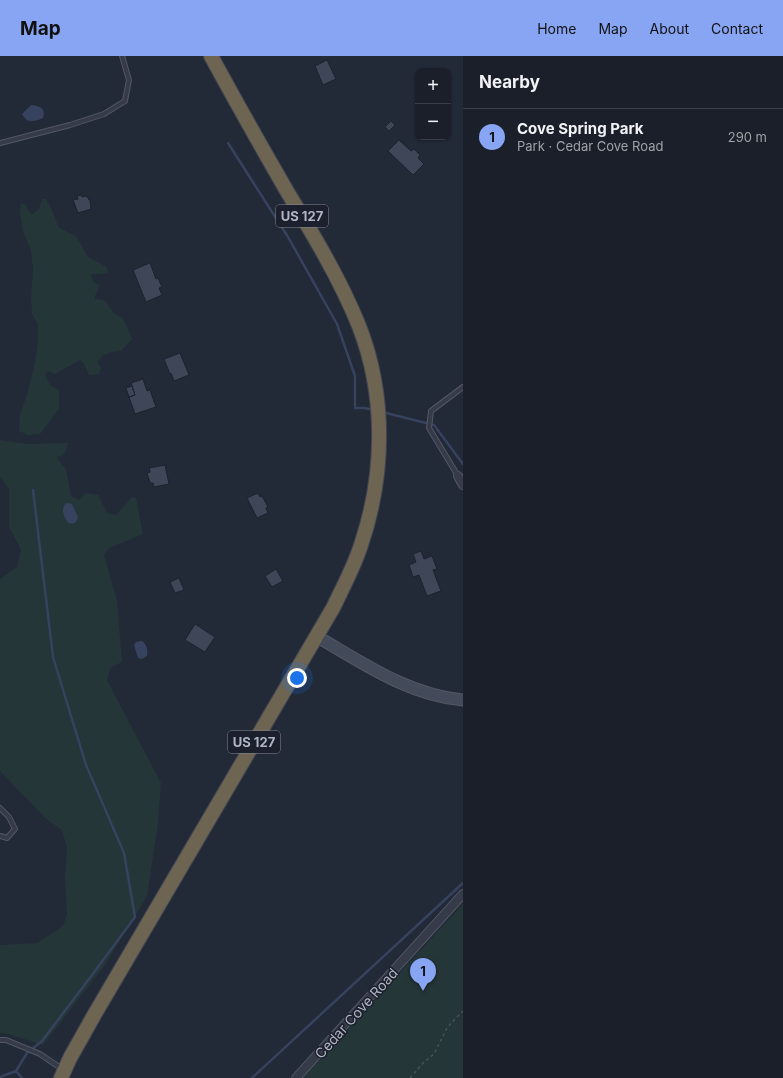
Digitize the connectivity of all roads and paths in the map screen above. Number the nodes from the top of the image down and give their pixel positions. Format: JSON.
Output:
{"nodes":[{"id":1,"x":122,"y":56,"type":"edge"},
{"id":2,"x":211,"y":56,"type":"edge"},
{"id":3,"x":0,"y":143,"type":"edge"},
{"id":4,"x":463,"y":387,"type":"edge"},
{"id":5,"x":458,"y":476,"type":"joint"},
{"id":6,"x":463,"y":485,"type":"edge"},
{"id":7,"x":316,"y":636,"type":"junction"},
{"id":8,"x":463,"y":700,"type":"edge"},
{"id":9,"x":0,"y":808,"type":"edge"},
{"id":10,"x":0,"y":836,"type":"edge"},
{"id":11,"x":463,"y":894,"type":"edge"},
{"id":12,"x":463,"y":1011,"type":"edge"},
{"id":13,"x":0,"y":1040,"type":"edge"},
{"id":14,"x":63,"y":1074,"type":"edge"},
{"id":15,"x":296,"y":1078,"type":"edge"},
{"id":16,"x":410,"y":1078,"type":"edge"}],
"edges":[{"from":1,"to":3,"type":"lane"},
{"from":2,"to":7,"type":"highway","number":"US 127"},
{"from":4,"to":5,"type":"lane"},
{"from":5,"to":6,"type":"street"},
{"from":7,"to":8,"type":"street"},
{"from":7,"to":14,"type":"highway","number":"US 127"},
{"from":9,"to":10,"type":"lane"},
{"from":11,"to":15,"type":"street","name":"Cedar Cove Road"},
{"from":12,"to":16,"type":"path"},
{"from":13,"to":14,"type":"lane"}]}
